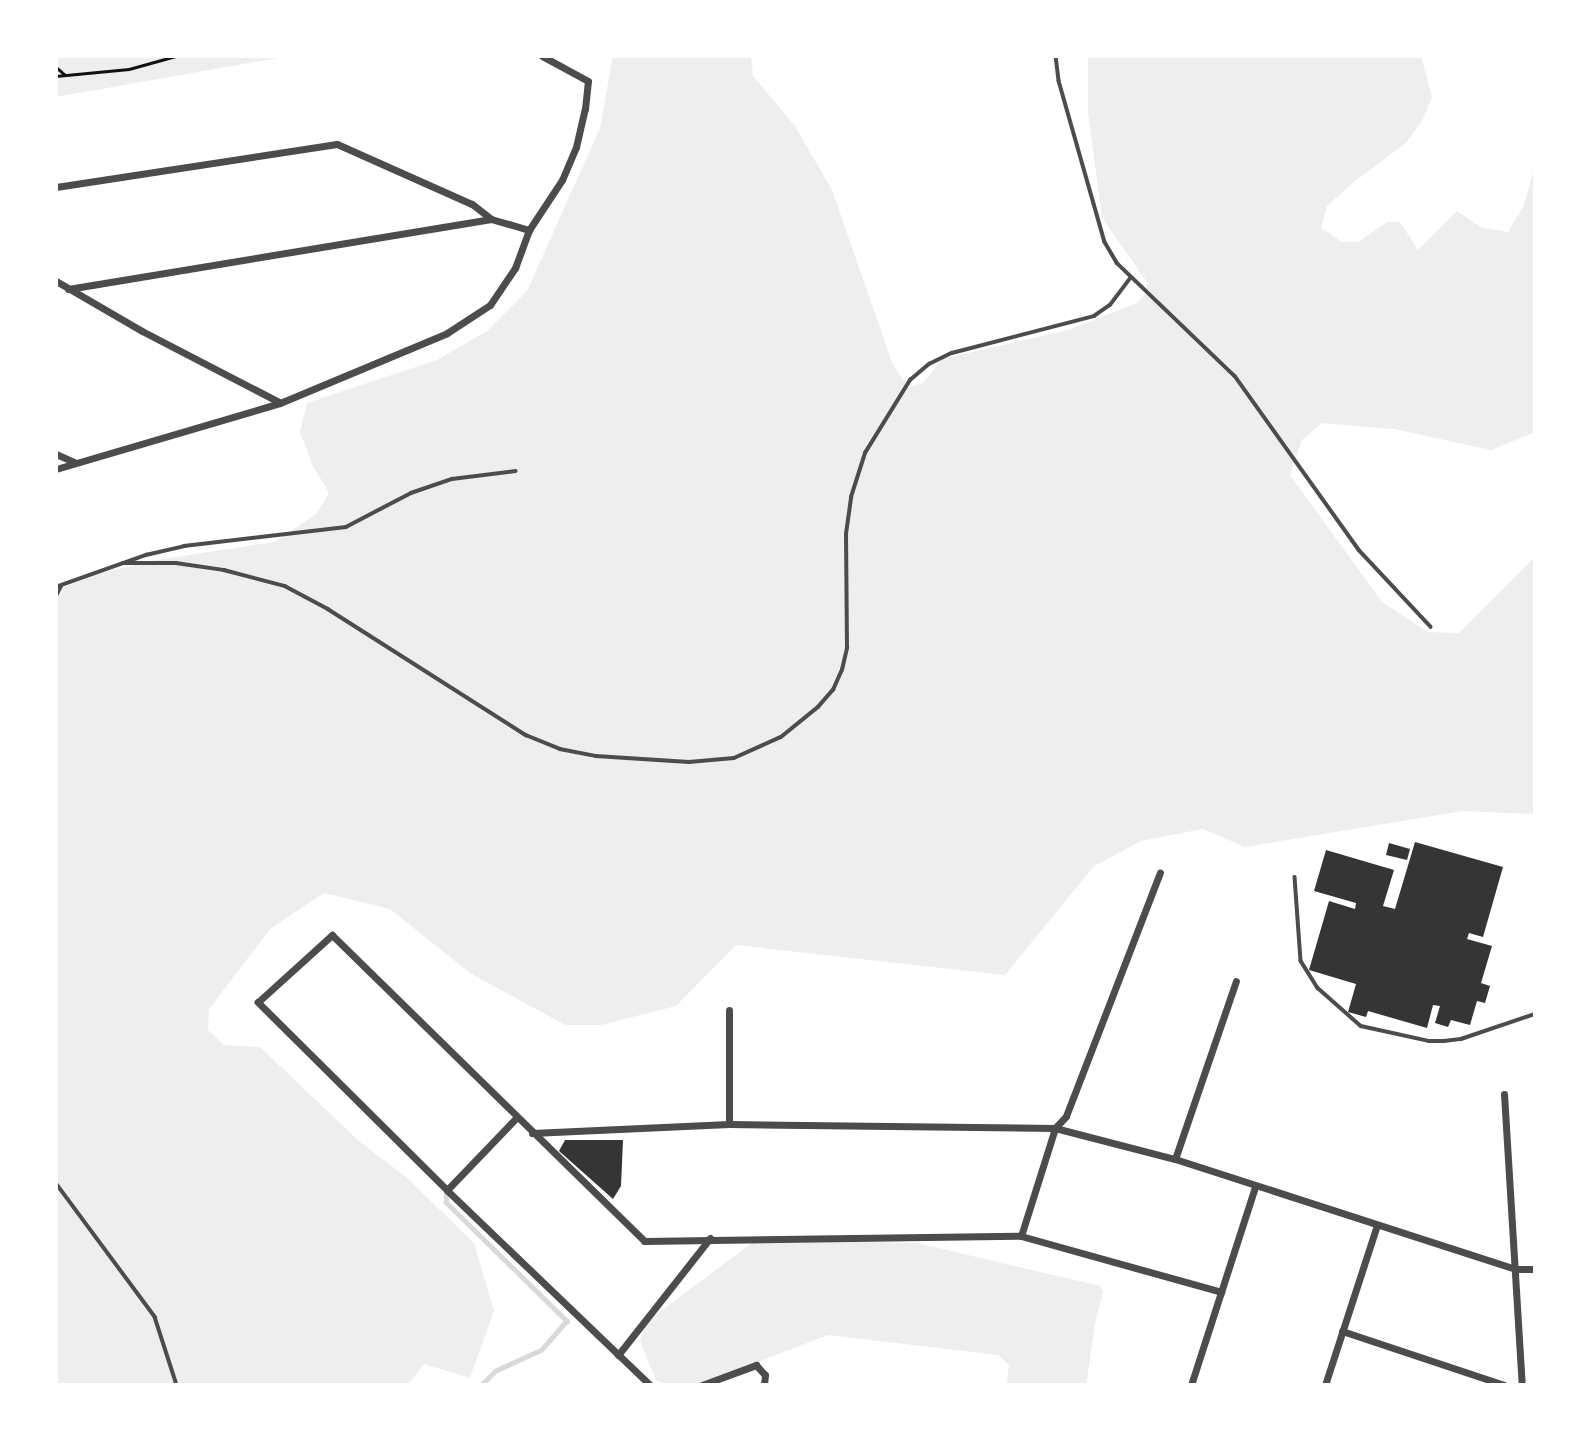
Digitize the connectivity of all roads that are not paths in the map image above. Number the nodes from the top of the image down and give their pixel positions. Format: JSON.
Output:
{"nodes":[{"id":1,"x":542,"y":56,"type":"edge"},
{"id":2,"x":1056,"y":56,"type":"edge"},
{"id":3,"x":56,"y":187,"type":"edge"},
{"id":4,"x":491,"y":219,"type":"junction"},
{"id":5,"x":529,"y":230,"type":"junction"},
{"id":6,"x":1130,"y":278,"type":"junction"},
{"id":7,"x":56,"y":281,"type":"edge"},
{"id":8,"x":68,"y":289,"type":"junction"},
{"id":9,"x":280,"y":403,"type":"junction"},
{"id":10,"x":56,"y":454,"type":"edge"},
{"id":11,"x":74,"y":462,"type":"junction"},
{"id":12,"x":56,"y":469,"type":"edge"},
{"id":13,"x":515,"y":471,"type":"dead end"},
{"id":14,"x":123,"y":563,"type":"junction"},
{"id":15,"x":59,"y":586,"type":"edge"},
{"id":16,"x":56,"y":596,"type":"edge"},
{"id":17,"x":1431,"y":627,"type":"dead end"},
{"id":18,"x":1160,"y":872,"type":"dead end"},
{"id":19,"x":1295,"y":877,"type":"dead end"},
{"id":20,"x":1236,"y":981,"type":"dead end"},
{"id":21,"x":729,"y":1010,"type":"dead end"},
{"id":22,"x":1535,"y":1014,"type":"edge"},
{"id":23,"x":1504,"y":1094,"type":"dead end"},
{"id":24,"x":516,"y":1118,"type":"junction"},
{"id":25,"x":729,"y":1124,"type":"junction"},
{"id":26,"x":1055,"y":1128,"type":"junction"},
{"id":27,"x":532,"y":1132,"type":"junction"},
{"id":28,"x":1175,"y":1159,"type":"junction"},
{"id":29,"x":56,"y":1183,"type":"edge"},
{"id":30,"x":1255,"y":1187,"type":"junction"},
{"id":31,"x":447,"y":1190,"type":"junction"},
{"id":32,"x":1377,"y":1225,"type":"junction"},
{"id":33,"x":1021,"y":1236,"type":"junction"},
{"id":34,"x":710,"y":1238,"type":"junction"},
{"id":35,"x":1516,"y":1269,"type":"junction"},
{"id":36,"x":1535,"y":1269,"type":"edge"},
{"id":37,"x":1221,"y":1292,"type":"junction"},
{"id":38,"x":1342,"y":1331,"type":"junction"},
{"id":39,"x":618,"y":1355,"type":"junction"},
{"id":40,"x":177,"y":1385,"type":"edge"},
{"id":41,"x":650,"y":1385,"type":"edge"},
{"id":42,"x":702,"y":1385,"type":"edge"},
{"id":43,"x":764,"y":1385,"type":"edge"},
{"id":44,"x":1191,"y":1385,"type":"edge"},
{"id":45,"x":1325,"y":1385,"type":"edge"},
{"id":46,"x":1504,"y":1385,"type":"edge"},
{"id":47,"x":1522,"y":1385,"type":"edge"}],
"edges":[{"from":1,"to":5,"type":"street"},
{"from":2,"to":6,"type":"lane"},
{"from":3,"to":4,"type":"street"},
{"from":4,"to":5,"type":"street"},
{"from":4,"to":8,"type":"street"},
{"from":5,"to":9,"type":"street"},
{"from":6,"to":14,"type":"lane"},
{"from":6,"to":17,"type":"lane"},
{"from":7,"to":8,"type":"street"},
{"from":8,"to":9,"type":"street"},
{"from":9,"to":11,"type":"street"},
{"from":10,"to":11,"type":"street"},
{"from":11,"to":12,"type":"street"},
{"from":13,"to":14,"type":"lane"},
{"from":14,"to":15,"type":"lane"},
{"from":15,"to":16,"type":"lane"},
{"from":18,"to":26,"type":"street"},
{"from":19,"to":22,"type":"lane"},
{"from":20,"to":28,"type":"street"},
{"from":21,"to":25,"type":"street"},
{"from":23,"to":35,"type":"street"},
{"from":24,"to":27,"type":"street"},
{"from":24,"to":31,"type":"street"},
{"from":24,"to":31,"type":"street"},
{"from":25,"to":26,"type":"street"},
{"from":25,"to":27,"type":"street"},
{"from":26,"to":28,"type":"street"},
{"from":26,"to":33,"type":"street"},
{"from":27,"to":34,"type":"street"},
{"from":28,"to":30,"type":"street"},
{"from":29,"to":40,"type":"lane"},
{"from":30,"to":32,"type":"street"},
{"from":30,"to":37,"type":"street"},
{"from":31,"to":39,"type":"street"},
{"from":32,"to":35,"type":"street"},
{"from":32,"to":38,"type":"street"},
{"from":33,"to":34,"type":"street"},
{"from":33,"to":37,"type":"street"},
{"from":34,"to":39,"type":"street"},
{"from":35,"to":36,"type":"street"},
{"from":35,"to":47,"type":"street"},
{"from":37,"to":44,"type":"street"},
{"from":38,"to":45,"type":"street"},
{"from":38,"to":46,"type":"street"},
{"from":39,"to":41,"type":"street"},
{"from":42,"to":43,"type":"street"}]}
